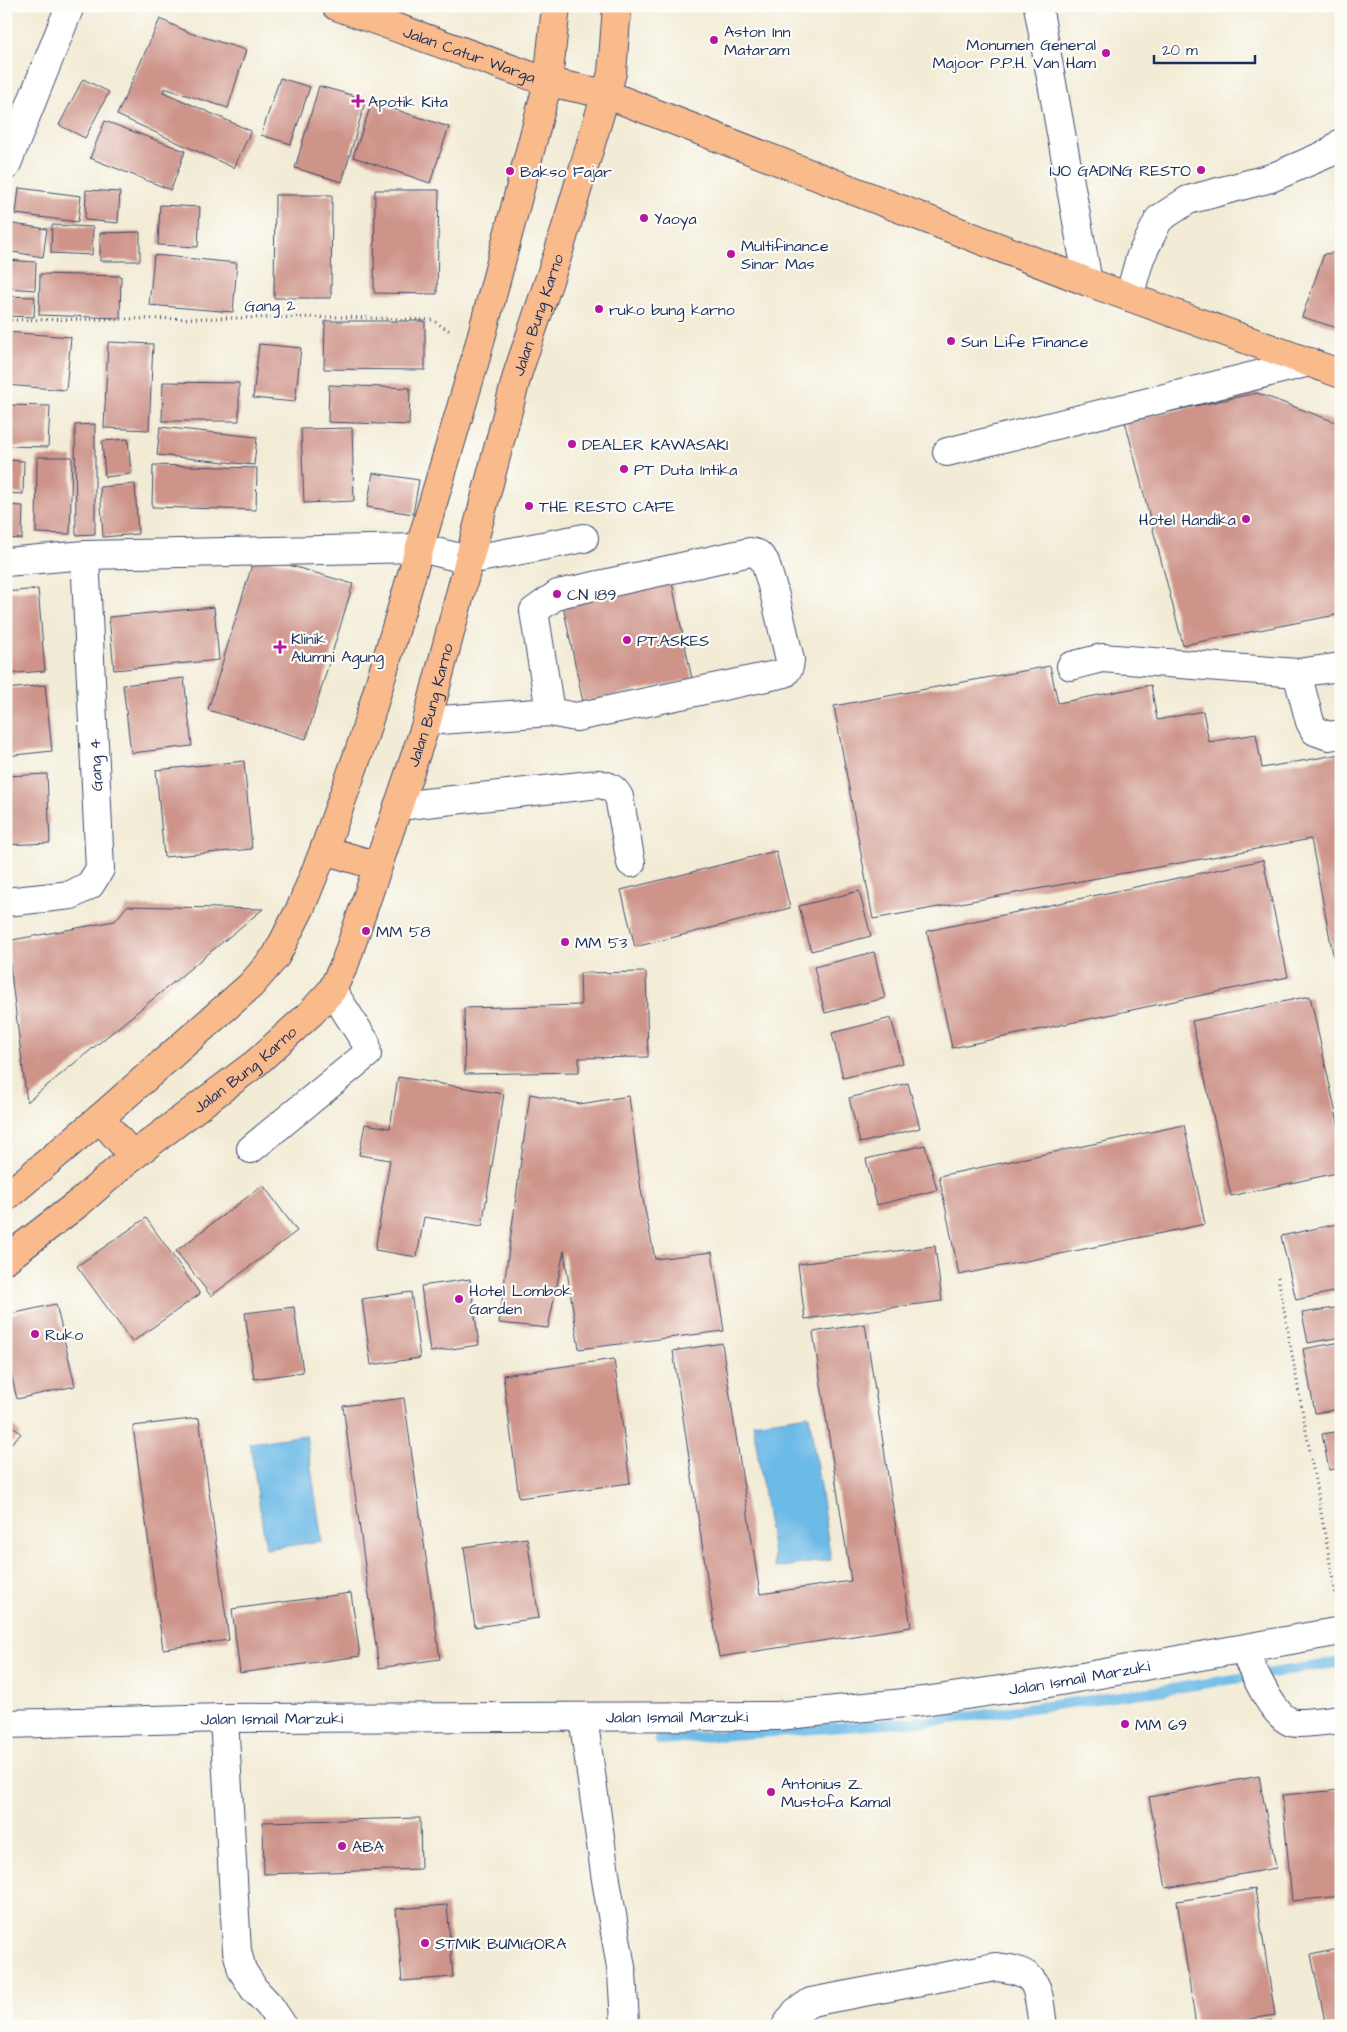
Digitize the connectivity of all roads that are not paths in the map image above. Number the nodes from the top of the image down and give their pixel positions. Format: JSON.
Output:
{"nodes":[{"id":1,"x":70,"y":6,"type":"edge"},
{"id":2,"x":336,"y":6,"type":"edge"},
{"id":3,"x":556,"y":6,"type":"edge"},
{"id":4,"x":617,"y":6,"type":"edge"},
{"id":5,"x":1038,"y":6,"type":"edge"},
{"id":6,"x":548,"y":82,"type":"junction"},
{"id":7,"x":606,"y":94,"type":"junction"},
{"id":8,"x":1341,"y":143,"type":"edge"},
{"id":9,"x":6,"y":166,"type":"edge"},
{"id":10,"x":1088,"y":282,"type":"junction"},
{"id":11,"x":1129,"y":297,"type":"junction"},
{"id":12,"x":1310,"y":362,"type":"junction"},
{"id":13,"x":1341,"y":374,"type":"edge"},
{"id":14,"x":947,"y":452,"type":"dead end"},
{"id":15,"x":584,"y":538,"type":"dead end"},
{"id":16,"x":420,"y":548,"type":"junction"},
{"id":17,"x":85,"y":555,"type":"junction"},
{"id":18,"x":469,"y":560,"type":"junction"},
{"id":19,"x":6,"y":562,"type":"edge"},
{"id":20,"x":1071,"y":666,"type":"dead end"},
{"id":21,"x":1341,"y":667,"type":"edge"},
{"id":22,"x":1297,"y":673,"type":"junction"},
{"id":23,"x":550,"y":712,"type":"junction"},
{"id":24,"x":427,"y":721,"type":"junction"},
{"id":25,"x":1341,"y":734,"type":"edge"},
{"id":26,"x":398,"y":806,"type":"junction"},
{"id":27,"x":324,"y":850,"type":"junction"},
{"id":28,"x":631,"y":863,"type":"dead end"},
{"id":29,"x":378,"y":866,"type":"junction"},
{"id":30,"x":6,"y":902,"type":"edge"},
{"id":31,"x":332,"y":990,"type":"junction"},
{"id":32,"x":100,"y":1118,"type":"junction"},
{"id":33,"x":251,"y":1149,"type":"dead end"},
{"id":34,"x":133,"y":1156,"type":"junction"},
{"id":35,"x":6,"y":1197,"type":"edge"},
{"id":36,"x":6,"y":1259,"type":"edge"},
{"id":37,"x":1341,"y":1631,"type":"edge"},
{"id":38,"x":1247,"y":1657,"type":"junction"},
{"id":39,"x":583,"y":1717,"type":"junction"},
{"id":40,"x":224,"y":1718,"type":"junction"},
{"id":41,"x":1341,"y":1719,"type":"edge"},
{"id":42,"x":6,"y":1724,"type":"edge"},
{"id":43,"x":625,"y":2022,"type":"dead end"},
{"id":44,"x":283,"y":2026,"type":"edge"},
{"id":45,"x":786,"y":2026,"type":"edge"},
{"id":46,"x":1043,"y":2026,"type":"edge"}],
"edges":[{"from":1,"to":9,"type":"street"},
{"from":2,"to":6,"type":"main road","name":"Jalan Catur Warga"},
{"from":3,"to":6,"type":"main road"},
{"from":4,"to":7,"type":"main road","name":"Jalan Bung Karno"},
{"from":5,"to":10,"type":"street"},
{"from":6,"to":7,"type":"main road","name":"Jalan Catur Warga"},
{"from":6,"to":16,"type":"main road"},
{"from":7,"to":10,"type":"main road","name":"Jalan Catur Warga"},
{"from":7,"to":18,"type":"main road","name":"Jalan Bung Karno"},
{"from":8,"to":11,"type":"street"},
{"from":10,"to":11,"type":"main road","name":"Jalan Catur Warga"},
{"from":11,"to":12,"type":"main road","name":"Jalan Catur Warga"},
{"from":12,"to":13,"type":"main road","name":"Jalan Catur Warga"},
{"from":12,"to":14,"type":"street"},
{"from":15,"to":18,"type":"street"},
{"from":16,"to":17,"type":"street"},
{"from":16,"to":18,"type":"street"},
{"from":16,"to":27,"type":"main road"},
{"from":17,"to":19,"type":"street"},
{"from":17,"to":30,"type":"street","name":"Gang 4"},
{"from":18,"to":24,"type":"main road","name":"Jalan Bung Karno"},
{"from":20,"to":22,"type":"street"},
{"from":21,"to":22,"type":"street"},
{"from":22,"to":25,"type":"street"},
{"from":23,"to":23,"type":"street"},
{"from":23,"to":24,"type":"street"},
{"from":24,"to":26,"type":"main road","name":"Jalan Bung Karno"},
{"from":26,"to":28,"type":"street"},
{"from":26,"to":29,"type":"main road","name":"Jalan Bung Karno"},
{"from":27,"to":29,"type":"main road"},
{"from":27,"to":32,"type":"main road"},
{"from":29,"to":31,"type":"main road","name":"Jalan Bung Karno"},
{"from":31,"to":33,"type":"street"},
{"from":31,"to":34,"type":"main road","name":"Jalan Bung Karno"},
{"from":32,"to":34,"type":"main road"},
{"from":32,"to":35,"type":"main road"},
{"from":34,"to":36,"type":"main road","name":"Jalan Bung Karno"},
{"from":37,"to":38,"type":"street","name":"Jalan Ismail Marzuki"},
{"from":38,"to":39,"type":"street","name":"Jalan Ismail Marzuki"},
{"from":38,"to":41,"type":"street"},
{"from":39,"to":40,"type":"street","name":"Jalan Ismail Marzuki"},
{"from":39,"to":43,"type":"street"},
{"from":40,"to":42,"type":"street","name":"Jalan Ismail Marzuki"},
{"from":40,"to":44,"type":"street"},
{"from":45,"to":46,"type":"street"}]}
